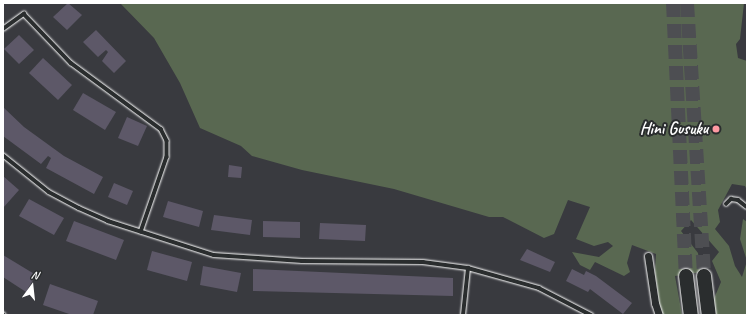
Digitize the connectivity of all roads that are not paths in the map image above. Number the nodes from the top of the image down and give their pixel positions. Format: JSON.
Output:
{"nodes":[{"id":1,"x":3,"y":29,"type":"edge"},
{"id":2,"x":3,"y":155,"type":"edge"},
{"id":3,"x":726,"y":204,"type":"dead end"},
{"id":4,"x":747,"y":207,"type":"edge"},
{"id":5,"x":141,"y":232,"type":"junction"},
{"id":6,"x":648,"y":256,"type":"dead end"},
{"id":7,"x":468,"y":268,"type":"junction"},
{"id":8,"x":686,"y":276,"type":"tunnel mouth"},
{"id":9,"x":704,"y":276,"type":"tunnel mouth"},
{"id":10,"x":463,"y":315,"type":"edge"},
{"id":11,"x":591,"y":315,"type":"edge"},
{"id":12,"x":659,"y":315,"type":"edge"},
{"id":13,"x":691,"y":315,"type":"edge"},
{"id":14,"x":709,"y":315,"type":"edge"}],
"edges":[{"from":1,"to":5,"type":"lane"},
{"from":2,"to":5,"type":"lane"},
{"from":3,"to":4,"type":"lane"},
{"from":5,"to":7,"type":"lane"},
{"from":6,"to":12,"type":"street"},
{"from":7,"to":10,"type":"lane"},
{"from":7,"to":11,"type":"lane"},
{"from":8,"to":13,"type":"highway"},
{"from":9,"to":14,"type":"highway"}]}
